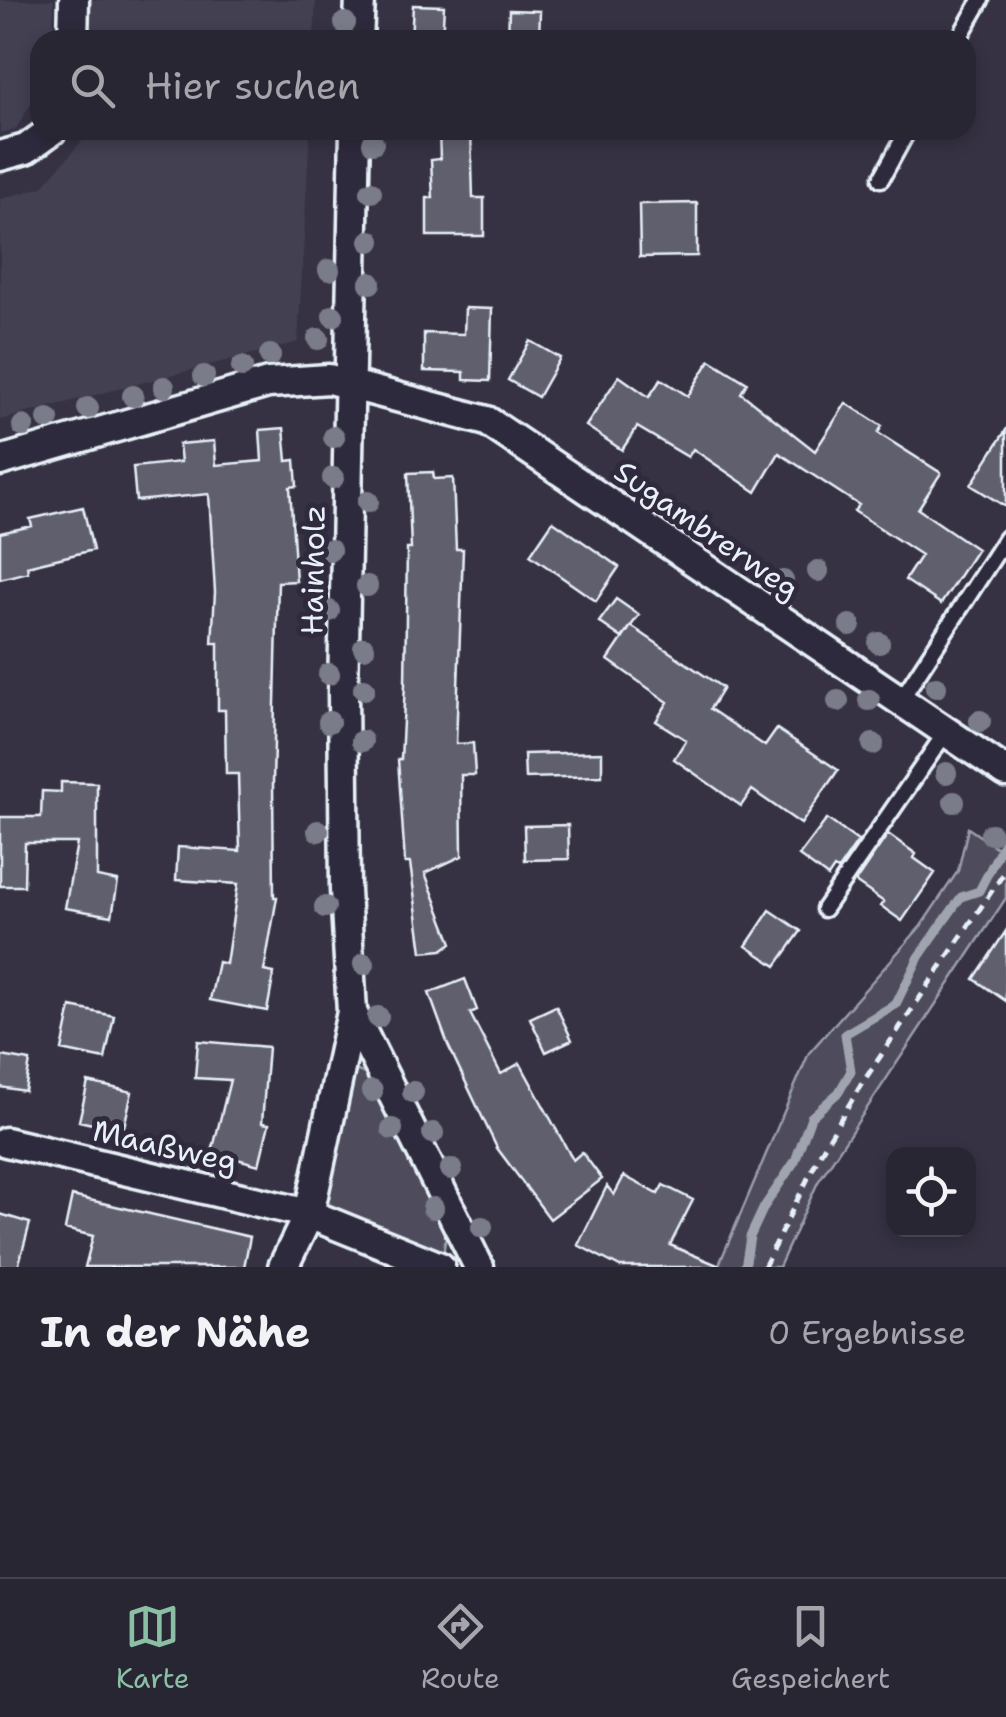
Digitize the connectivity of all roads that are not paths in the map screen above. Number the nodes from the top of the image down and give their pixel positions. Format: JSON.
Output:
{"nodes":[{"id":1,"x":74,"y":0,"type":"edge"},
{"id":2,"x":360,"y":0,"type":"edge"},
{"id":3,"x":981,"y":0,"type":"edge"},
{"id":4,"x":73,"y":30,"type":"edge"},
{"id":5,"x":358,"y":30,"type":"edge"},
{"id":6,"x":964,"y":30,"type":"edge"},
{"id":7,"x":38,"y":140,"type":"edge"},
{"id":8,"x":355,"y":140,"type":"edge"},
{"id":9,"x":902,"y":140,"type":"edge"},
{"id":10,"x":0,"y":156,"type":"edge"},
{"id":11,"x":881,"y":178,"type":"dead end"},
{"id":12,"x":350,"y":384,"type":"junction"},
{"id":13,"x":0,"y":461,"type":"edge"},
{"id":14,"x":1006,"y":538,"type":"edge"},
{"id":15,"x":900,"y":701,"type":"junction"},
{"id":16,"x":946,"y":732,"type":"junction"},
{"id":17,"x":1006,"y":772,"type":"edge"},
{"id":18,"x":824,"y":910,"type":"dead end"},
{"id":19,"x":352,"y":1012,"type":"junction"},
{"id":20,"x":6,"y":1142,"type":"dead end"},
{"id":21,"x":309,"y":1214,"type":"junction"},
{"id":22,"x":283,"y":1267,"type":"edge"},
{"id":23,"x":440,"y":1267,"type":"edge"},
{"id":24,"x":479,"y":1267,"type":"edge"}],
"edges":[{"from":1,"to":4,"type":"street"},
{"from":2,"to":5,"type":"street"},
{"from":3,"to":6,"type":"lane"},
{"from":7,"to":10,"type":"street"},
{"from":8,"to":12,"type":"street","name":"Hainholz"},
{"from":9,"to":11,"type":"lane"},
{"from":12,"to":13,"type":"street","name":"Sugambrerweg"},
{"from":12,"to":15,"type":"street","name":"Sugambrerweg"},
{"from":12,"to":19,"type":"street","name":"Hainholz"},
{"from":14,"to":15,"type":"lane"},
{"from":15,"to":16,"type":"street","name":"Sugambrerweg"},
{"from":16,"to":17,"type":"street","name":"Sugambrerweg"},
{"from":16,"to":18,"type":"lane"},
{"from":19,"to":21,"type":"street","name":"Hainholz"},
{"from":19,"to":24,"type":"street","name":"Hainholz"},
{"from":20,"to":21,"type":"street","name":"Maaßweg"},
{"from":21,"to":22,"type":"street","name":"Hainholz"},
{"from":21,"to":23,"type":"street","name":"Maaßweg"}]}
